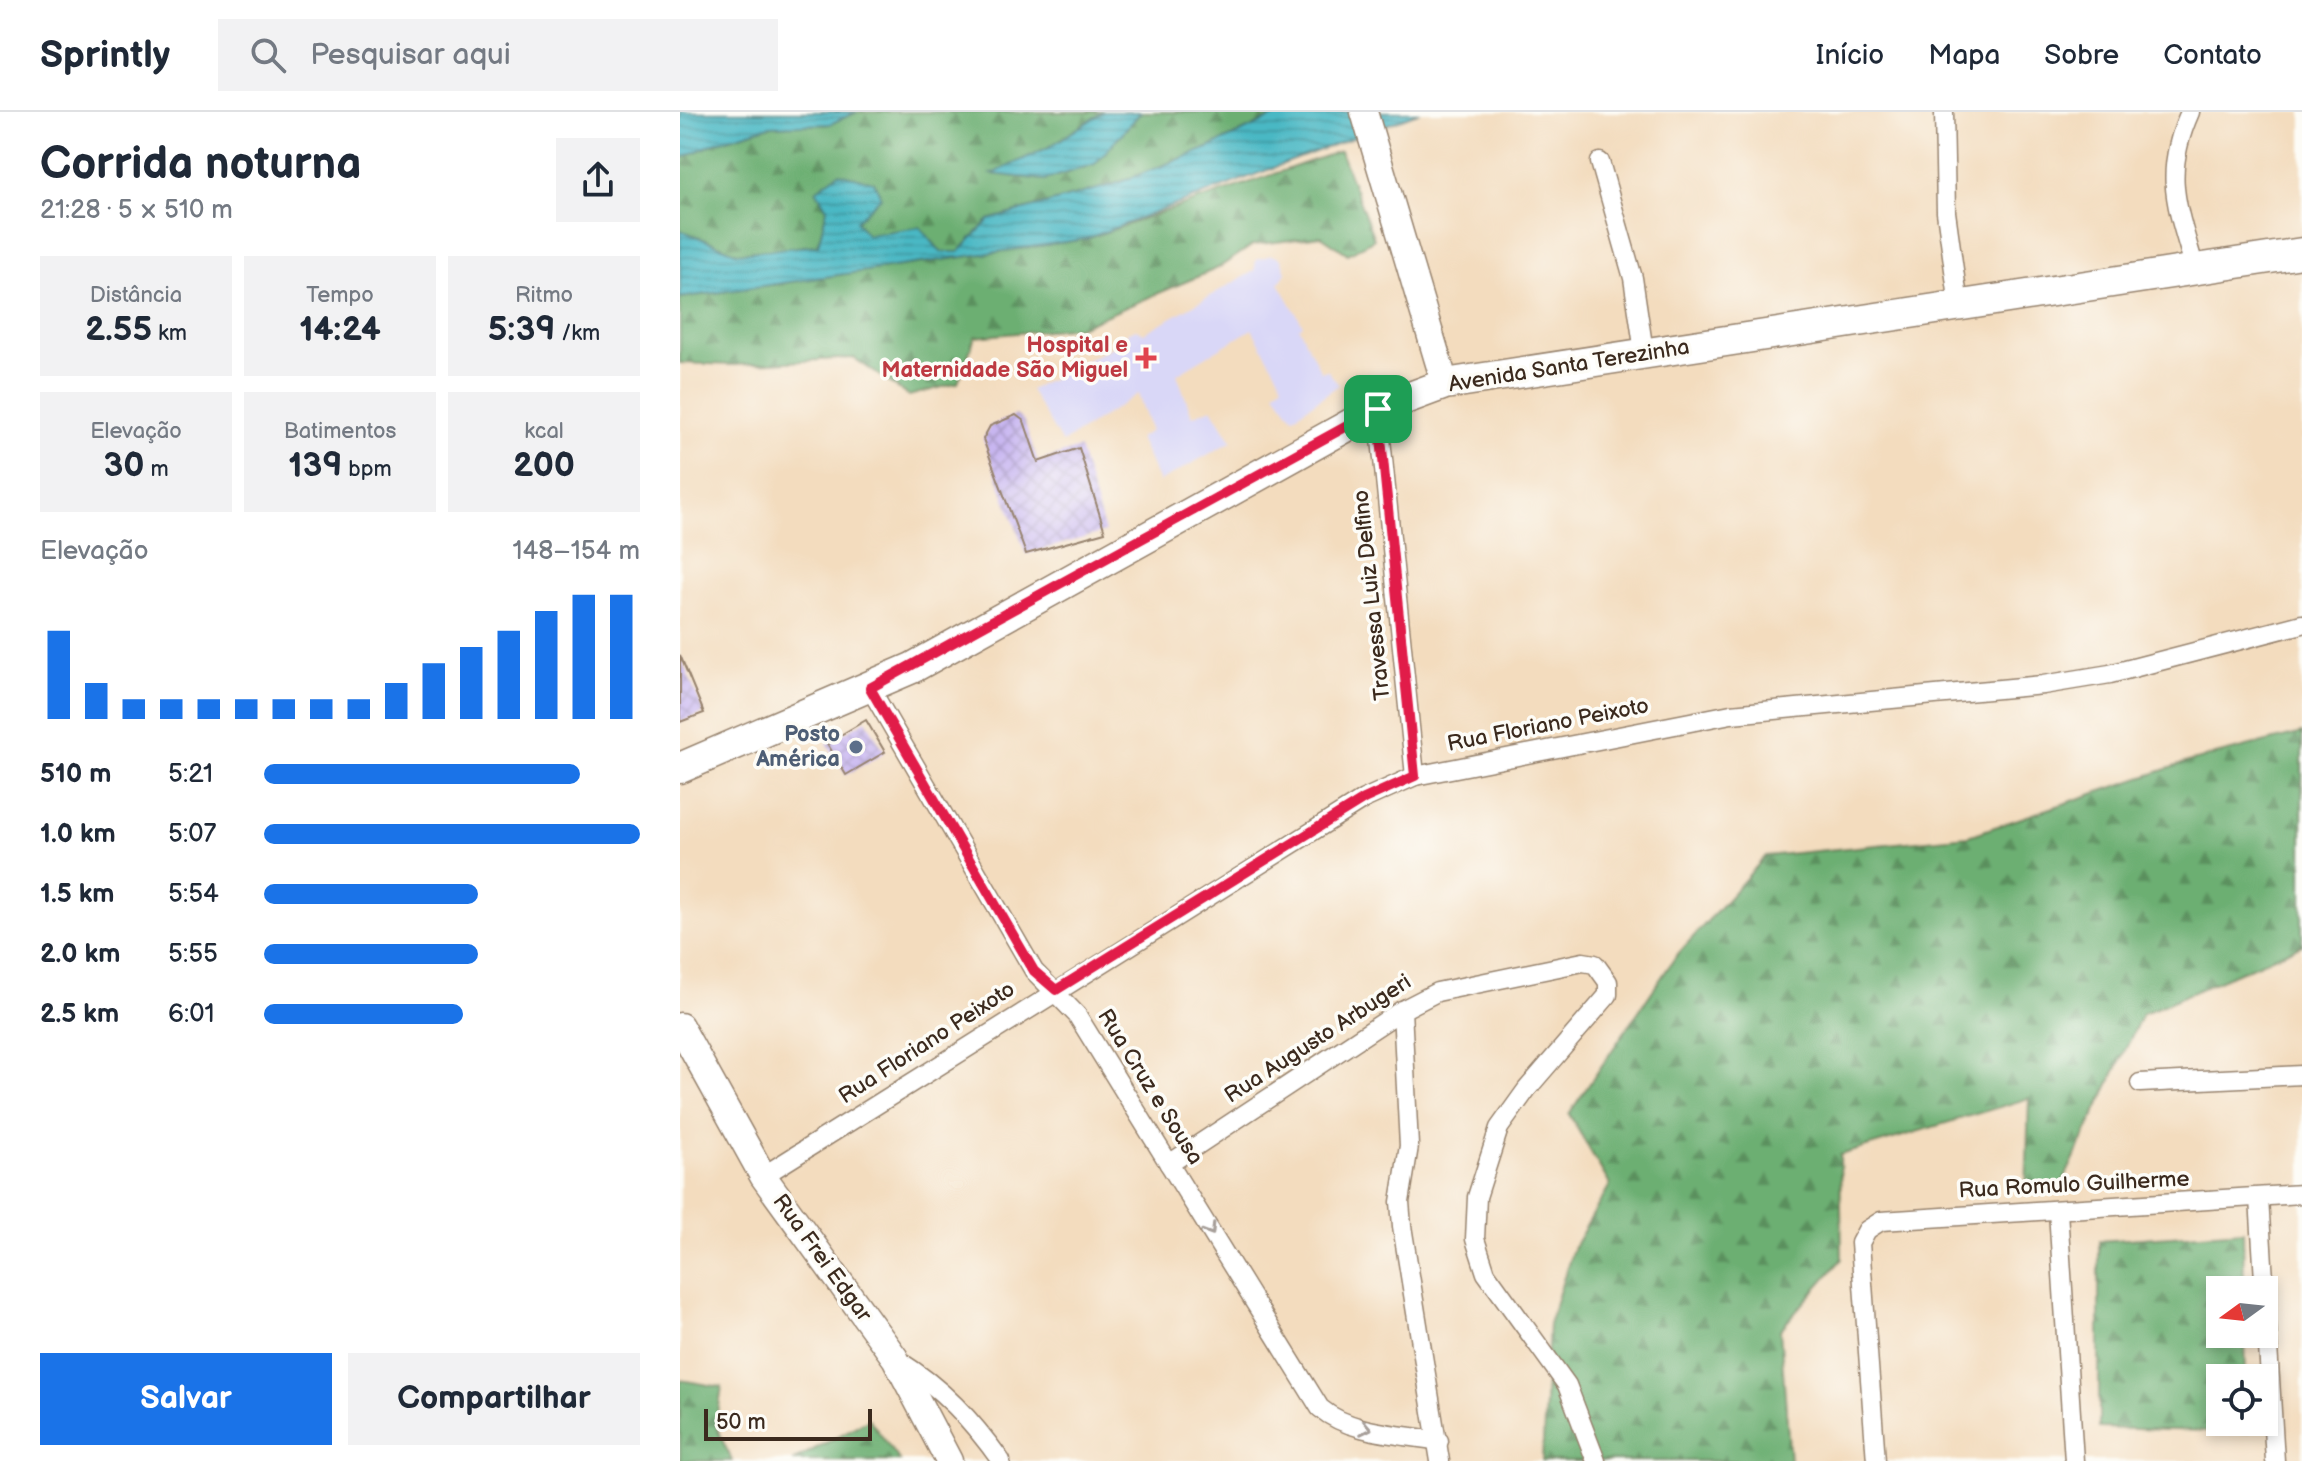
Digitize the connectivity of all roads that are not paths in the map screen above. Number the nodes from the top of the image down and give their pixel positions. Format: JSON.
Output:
{"nodes":[{"id":1,"x":1364,"y":112,"type":"edge"},
{"id":2,"x":1944,"y":112,"type":"edge"},
{"id":3,"x":2190,"y":112,"type":"edge"},
{"id":4,"x":1600,"y":162,"type":"dead end"},
{"id":5,"x":2302,"y":253,"type":"edge"},
{"id":6,"x":2195,"y":269,"type":"junction"},
{"id":7,"x":1959,"y":306,"type":"junction"},
{"id":8,"x":1644,"y":352,"type":"junction"},
{"id":9,"x":1445,"y":384,"type":"junction"},
{"id":10,"x":1378,"y":409,"type":"junction"},
{"id":11,"x":2302,"y":624,"type":"edge"},
{"id":12,"x":870,"y":688,"type":"junction"},
{"id":13,"x":680,"y":768,"type":"edge"},
{"id":14,"x":1415,"y":776,"type":"junction"},
{"id":15,"x":1056,"y":990,"type":"junction"},
{"id":16,"x":1402,"y":1010,"type":"junction"},
{"id":17,"x":680,"y":1026,"type":"edge"},
{"id":18,"x":2302,"y":1075,"type":"edge"},
{"id":19,"x":2140,"y":1083,"type":"dead end"},
{"id":20,"x":1169,"y":1164,"type":"junction"},
{"id":21,"x":763,"y":1176,"type":"junction"},
{"id":22,"x":2302,"y":1194,"type":"edge"},
{"id":23,"x":2259,"y":1198,"type":"junction"},
{"id":24,"x":2058,"y":1211,"type":"junction"},
{"id":25,"x":895,"y":1358,"type":"junction"},
{"id":26,"x":1439,"y":1441,"type":"junction"},
{"id":27,"x":949,"y":1461,"type":"edge"},
{"id":28,"x":1001,"y":1461,"type":"edge"},
{"id":29,"x":1440,"y":1461,"type":"edge"},
{"id":30,"x":1596,"y":1461,"type":"edge"},
{"id":31,"x":1876,"y":1461,"type":"edge"},
{"id":32,"x":2074,"y":1461,"type":"edge"},
{"id":33,"x":2275,"y":1461,"type":"edge"}],
"edges":[{"from":1,"to":9,"type":"street"},
{"from":2,"to":7,"type":"street"},
{"from":3,"to":6,"type":"street"},
{"from":4,"to":8,"type":"street"},
{"from":5,"to":6,"type":"main road","name":"Avenida Santa Terezinha"},
{"from":6,"to":7,"type":"main road","name":"Avenida Santa Terezinha"},
{"from":7,"to":8,"type":"main road","name":"Avenida Santa Terezinha"},
{"from":8,"to":9,"type":"main road","name":"Avenida Santa Terezinha"},
{"from":9,"to":10,"type":"main road","name":"Avenida Santa Terezinha"},
{"from":10,"to":12,"type":"main road","name":"Avenida Santa Terezinha"},
{"from":10,"to":14,"type":"street","name":"Travessa Luiz Delfino"},
{"from":11,"to":14,"type":"street","name":"Rua Floriano Peixoto"},
{"from":12,"to":13,"type":"main road","name":"Avenida Santa Terezinha"},
{"from":12,"to":15,"type":"street","name":"Rua Cruz e Sousa"},
{"from":14,"to":15,"type":"street","name":"Rua Floriano Peixoto"},
{"from":15,"to":20,"type":"street","name":"Rua Cruz e Sousa"},
{"from":15,"to":21,"type":"street","name":"Rua Floriano Peixoto"},
{"from":16,"to":20,"type":"street","name":"Rua Augusto Arbugeri"},
{"from":16,"to":26,"type":"street"},
{"from":16,"to":30,"type":"street","name":"Rua Augusto Arbugeri"},
{"from":17,"to":21,"type":"street","name":"Rua Frei Edgar"},
{"from":18,"to":19,"type":"street"},
{"from":20,"to":26,"type":"street","name":"Rua Cruz e Sousa","one_way":true},
{"from":21,"to":25,"type":"street","name":"Rua Frei Edgar"},
{"from":22,"to":23,"type":"street","name":"Rua Romulo Guilherme"},
{"from":23,"to":24,"type":"street","name":"Rua Romulo Guilherme"},
{"from":23,"to":33,"type":"street"},
{"from":24,"to":31,"type":"street","name":"Rua Romulo Guilherme"},
{"from":24,"to":32,"type":"street"},
{"from":25,"to":27,"type":"street"},
{"from":25,"to":28,"type":"street","name":"Rua Frei Edgar"},
{"from":26,"to":29,"type":"street"}]}
